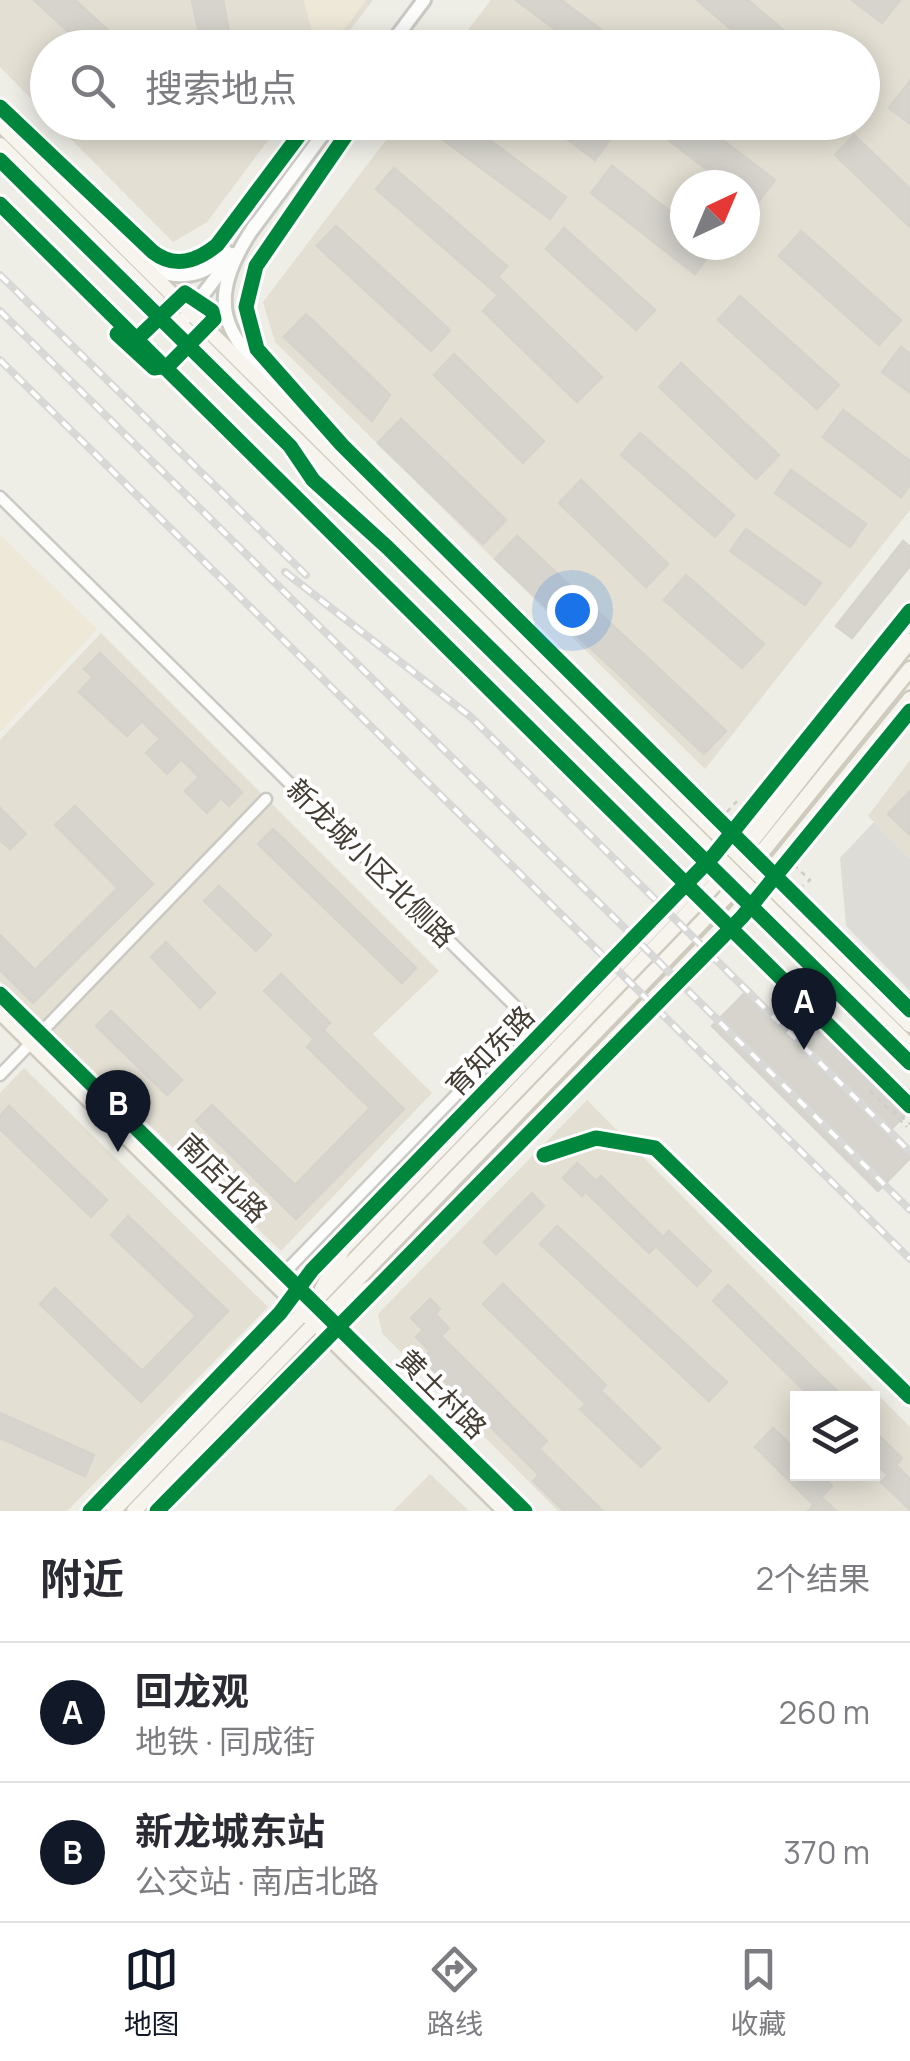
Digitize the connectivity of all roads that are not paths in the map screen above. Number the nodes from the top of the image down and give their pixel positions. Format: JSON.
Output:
{"nodes":[{"id":1,"x":424,"y":0,"type":"edge"},
{"id":2,"x":402,"y":30,"type":"edge"},
{"id":3,"x":0,"y":124,"type":"edge"},
{"id":4,"x":319,"y":140,"type":"edge"},
{"id":5,"x":0,"y":145,"type":"edge"},
{"id":6,"x":306,"y":158,"type":"junction"},
{"id":7,"x":255,"y":226,"type":"junction"},
{"id":8,"x":122,"y":244,"type":"junction"},
{"id":9,"x":185,"y":318,"type":"junction"},
{"id":10,"x":330,"y":450,"type":"junction"},
{"id":11,"x":0,"y":497,"type":"edge"},
{"id":12,"x":910,"y":621,"type":"edge"},
{"id":13,"x":910,"y":640,"type":"edge"},
{"id":14,"x":910,"y":669,"type":"edge"},
{"id":15,"x":910,"y":699,"type":"edge"},
{"id":16,"x":266,"y":799,"type":"dead end"},
{"id":17,"x":730,"y":822,"type":"junction"},
{"id":18,"x":786,"y":893,"type":"junction"},
{"id":19,"x":0,"y":994,"type":"edge"},
{"id":20,"x":0,"y":1012,"type":"edge"},
{"id":21,"x":910,"y":1024,"type":"edge"},
{"id":22,"x":36,"y":1038,"type":"junction"},
{"id":23,"x":910,"y":1046,"type":"edge"},
{"id":24,"x":0,"y":1076,"type":"edge"},
{"id":25,"x":544,"y":1155,"type":"dead end"},
{"id":26,"x":284,"y":1273,"type":"junction"},
{"id":27,"x":314,"y":1313,"type":"junction"},
{"id":28,"x":910,"y":1396,"type":"edge"},
{"id":29,"x":113,"y":1511,"type":"edge"},
{"id":30,"x":134,"y":1511,"type":"edge"},
{"id":31,"x":505,"y":1511,"type":"edge"},
{"id":32,"x":525,"y":1511,"type":"edge"}],
"edges":[{"from":1,"to":2,"type":"street"},
{"from":3,"to":8,"type":"main road"},
{"from":4,"to":6,"type":"street"},
{"from":5,"to":9,"type":"main road"},
{"from":6,"to":7,"type":"street"},
{"from":6,"to":8,"type":"street"},
{"from":7,"to":9,"type":"street"},
{"from":7,"to":10,"type":"street"},
{"from":8,"to":9,"type":"main road"},
{"from":9,"to":10,"type":"main road"},
{"from":9,"to":17,"type":"main road"},
{"from":10,"to":17,"type":"main road"},
{"from":11,"to":26,"type":"street","name":"新龙城小区北侧路"},
{"from":12,"to":27,"type":"main road"},
{"from":13,"to":27,"type":"main road","name":"育知东路"},
{"from":14,"to":27,"type":"main road","name":"育知东路"},
{"from":15,"to":27,"type":"main road"},
{"from":16,"to":22,"type":"street"},
{"from":17,"to":18,"type":"main road","bridge":true},
{"from":18,"to":21,"type":"main road"},
{"from":18,"to":23,"type":"main road"},
{"from":19,"to":22,"type":"main road","name":"南店北路"},
{"from":20,"to":22,"type":"main road","name":"南店北路"},
{"from":22,"to":24,"type":"street"},
{"from":22,"to":26,"type":"main road","name":"南店北路"},
{"from":22,"to":27,"type":"main road","name":"南店北路"},
{"from":25,"to":28,"type":"street"},
{"from":26,"to":27,"type":"main road","name":"南店北路"},
{"from":27,"to":29,"type":"main road","name":"育知东路"},
{"from":27,"to":30,"type":"main road","name":"育知东路"},
{"from":27,"to":31,"type":"main road","name":"黄土村路"},
{"from":27,"to":32,"type":"main road","name":"黄土村路"}]}
